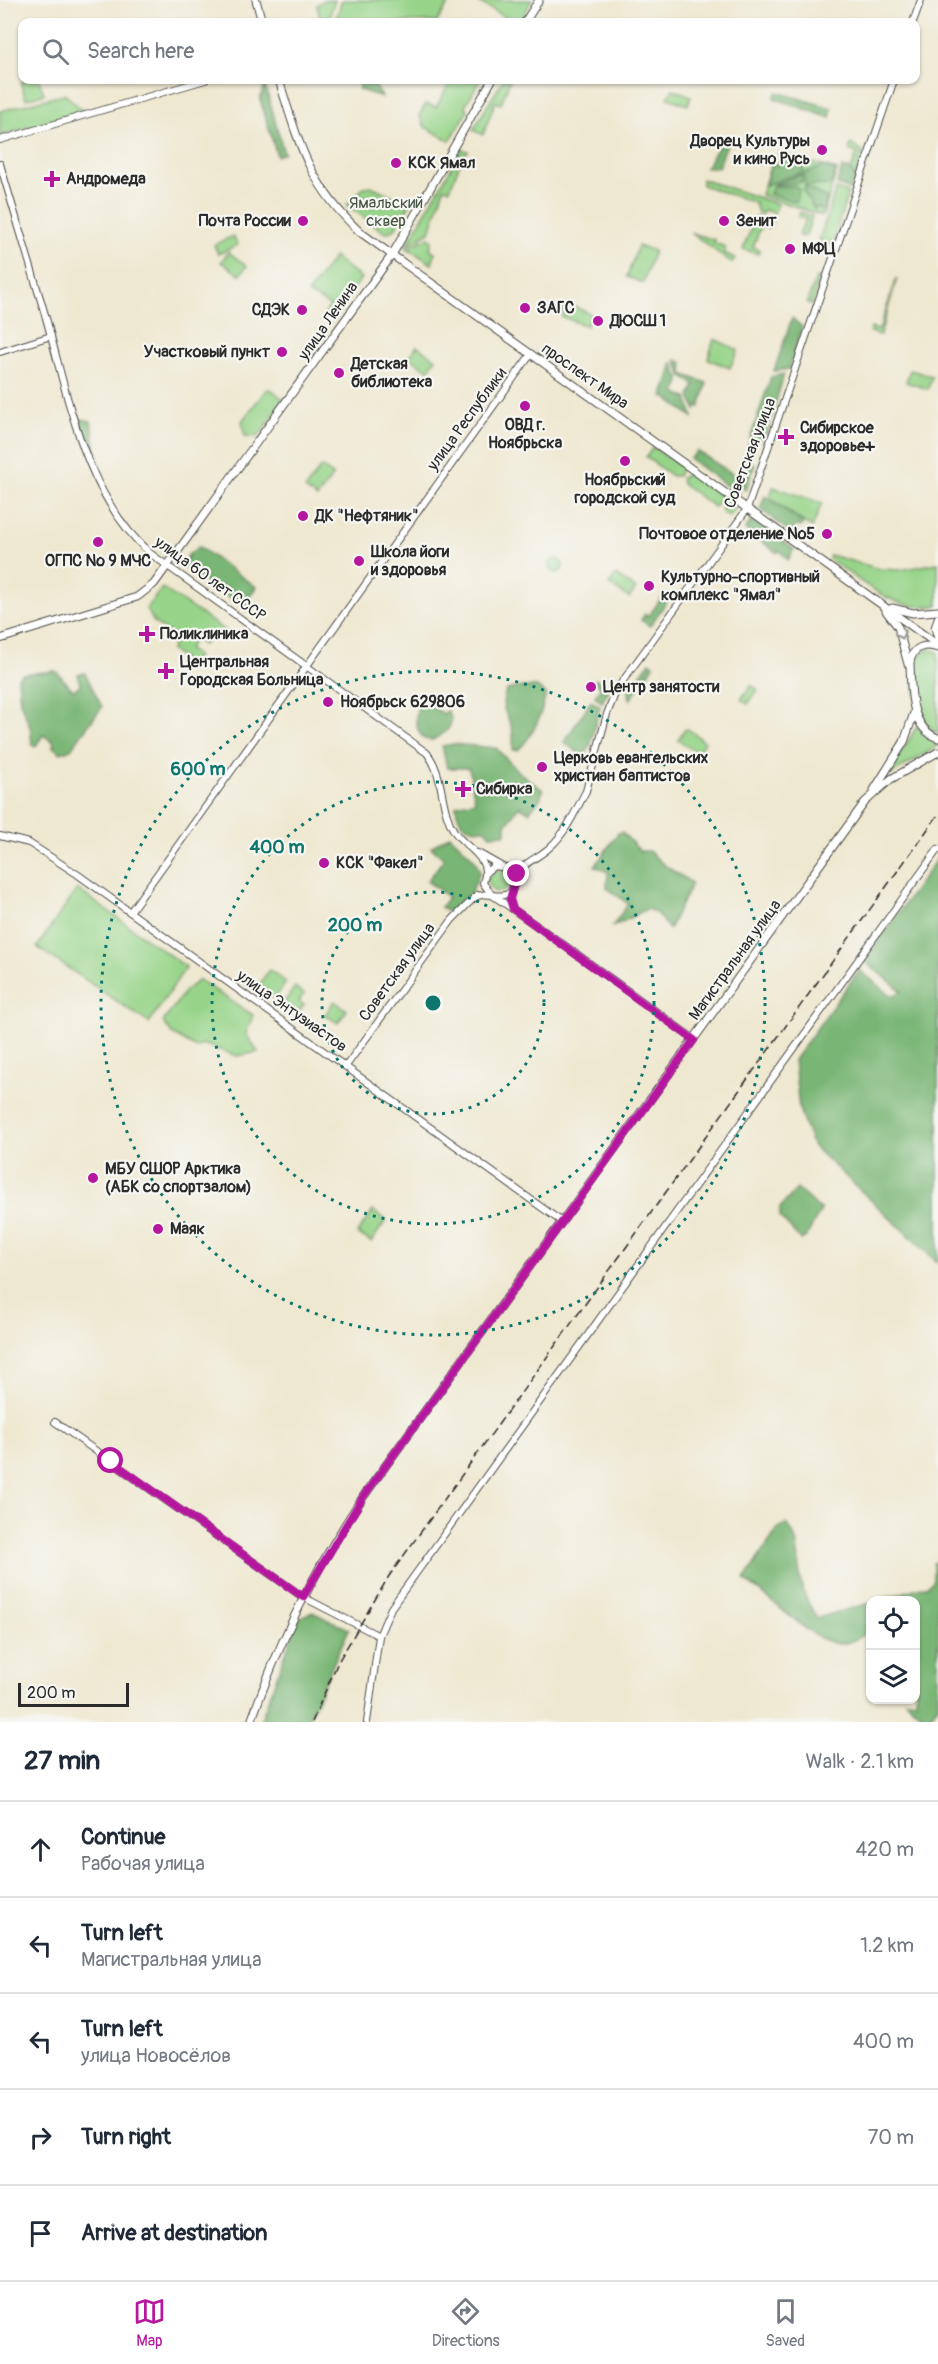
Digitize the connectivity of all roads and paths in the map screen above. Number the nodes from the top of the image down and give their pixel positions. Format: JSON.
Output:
{"nodes":[{"id":1,"x":256,"y":0,"type":"edge"},
{"id":2,"x":539,"y":0,"type":"edge"},
{"id":3,"x":921,"y":0,"type":"edge"},
{"id":4,"x":261,"y":18,"type":"edge"},
{"id":5,"x":528,"y":18,"type":"edge"},
{"id":6,"x":914,"y":18,"type":"edge"},
{"id":7,"x":191,"y":84,"type":"edge"},
{"id":8,"x":280,"y":84,"type":"edge"},
{"id":9,"x":490,"y":84,"type":"edge"},
{"id":10,"x":893,"y":84,"type":"edge"},
{"id":11,"x":0,"y":140,"type":"edge"},
{"id":12,"x":0,"y":164,"type":"edge"},
{"id":13,"x":392,"y":255,"type":"junction"},
{"id":14,"x":51,"y":336,"type":"junction"},
{"id":15,"x":0,"y":352,"type":"edge"},
{"id":16,"x":531,"y":354,"type":"junction"},
{"id":17,"x":747,"y":509,"type":"junction"},
{"id":18,"x":168,"y":567,"type":"junction"},
{"id":19,"x":877,"y":600,"type":"junction"},
{"id":20,"x":938,"y":611,"type":"edge"},
{"id":21,"x":938,"y":618,"type":"edge"},
{"id":22,"x":0,"y":639,"type":"edge"},
{"id":23,"x":938,"y":639,"type":"edge"},
{"id":24,"x":938,"y":646,"type":"edge"},
{"id":25,"x":309,"y":666,"type":"junction"},
{"id":26,"x":910,"y":676,"type":"junction"},
{"id":27,"x":914,"y":705,"type":"junction"},
{"id":28,"x":938,"y":738,"type":"edge"},
{"id":29,"x":938,"y":752,"type":"edge"},
{"id":30,"x":865,"y":802,"type":"junction"},
{"id":31,"x":0,"y":836,"type":"edge"},
{"id":32,"x":467,"y":845,"type":"junction"},
{"id":33,"x":938,"y":849,"type":"edge"},
{"id":34,"x":532,"y":860,"type":"junction"},
{"id":35,"x":502,"y":866,"type":"junction"},
{"id":36,"x":484,"y":879,"type":"junction"},
{"id":37,"x":514,"y":886,"type":"junction"},
{"id":38,"x":492,"y":895,"type":"junction"},
{"id":39,"x":474,"y":898,"type":"junction"},
{"id":40,"x":513,"y":909,"type":"junction"},
{"id":41,"x":130,"y":912,"type":"junction"},
{"id":42,"x":694,"y":1040,"type":"junction"},
{"id":43,"x":346,"y":1066,"type":"junction"},
{"id":44,"x":562,"y":1222,"type":"junction"},
{"id":45,"x":55,"y":1422,"type":"dead end"},
{"id":46,"x":303,"y":1597,"type":"junction"},
{"id":47,"x":379,"y":1636,"type":"junction"},
{"id":48,"x":251,"y":1722,"type":"edge"},
{"id":49,"x":367,"y":1722,"type":"edge"}],
"edges":[{"from":1,"to":4,"type":"main road"},
{"from":2,"to":5,"type":"main road"},
{"from":3,"to":6,"type":"main road"},
{"from":7,"to":11,"type":"main road"},
{"from":8,"to":13,"type":"main road","name":"проспект Мира"},
{"from":9,"to":13,"type":"main road","name":"улица Ленина"},
{"from":10,"to":17,"type":"main road","name":"Советская улица"},
{"from":12,"to":14,"type":"main road","name":"улица 60 лет СССР"},
{"from":13,"to":16,"type":"main road","name":"проспект Мира"},
{"from":13,"to":18,"type":"main road","name":"улица Ленина"},
{"from":14,"to":15,"type":"main road"},
{"from":14,"to":18,"type":"main road","name":"улица 60 лет СССР"},
{"from":16,"to":17,"type":"main road","name":"проспект Мира"},
{"from":16,"to":25,"type":"main road","name":"улица Республики"},
{"from":17,"to":19,"type":"main road","name":"проспект Мира"},
{"from":17,"to":34,"type":"main road","name":"Советская улица"},
{"from":18,"to":22,"type":"main road","name":"улица Ленина"},
{"from":18,"to":25,"type":"main road","name":"улица 60 лет СССР"},
{"from":19,"to":20,"type":"main road"},
{"from":19,"to":24,"type":"main road","name":"проспект Мира"},
{"from":19,"to":26,"type":"main road","one_way":true},
{"from":21,"to":23,"type":"main road"},
{"from":24,"to":26,"type":"main road"},
{"from":25,"to":32,"type":"main road","name":"улица 60 лет СССР"},
{"from":25,"to":41,"type":"main road"},
{"from":26,"to":27,"type":"main road"},
{"from":27,"to":28,"type":"main road"},
{"from":27,"to":30,"type":"main road"},
{"from":29,"to":30,"type":"main road","name":"Магистральная улица"},
{"from":30,"to":42,"type":"main road","name":"Магистральная улица"},
{"from":31,"to":41,"type":"main road","name":"улица Энтузиастов"},
{"from":32,"to":35,"type":"main road"},
{"from":32,"to":36,"type":"main road","name":"улица 60 лет СССР"},
{"from":33,"to":47,"type":"main road"},
{"from":34,"to":35,"type":"main road"},
{"from":34,"to":37,"type":"main road"},
{"from":35,"to":36,"type":"main road"},
{"from":35,"to":37,"type":"main road"},
{"from":36,"to":38,"type":"main road"},
{"from":36,"to":39,"type":"main road","name":"Советская улица"},
{"from":37,"to":38,"type":"main road"},
{"from":37,"to":40,"type":"main road"},
{"from":38,"to":39,"type":"main road"},
{"from":38,"to":40,"type":"main road"},
{"from":39,"to":43,"type":"main road","name":"Советская улица"},
{"from":40,"to":42,"type":"main road"},
{"from":41,"to":43,"type":"main road","name":"улица Энтузиастов"},
{"from":42,"to":44,"type":"main road","name":"Магистральная улица"},
{"from":43,"to":44,"type":"main road","name":"улица Энтузиастов"},
{"from":44,"to":46,"type":"main road","name":"Магистральная улица"},
{"from":45,"to":46,"type":"main road"},
{"from":46,"to":47,"type":"main road"},
{"from":46,"to":48,"type":"main road","name":"Магистральная улица"},
{"from":47,"to":49,"type":"main road"}]}
